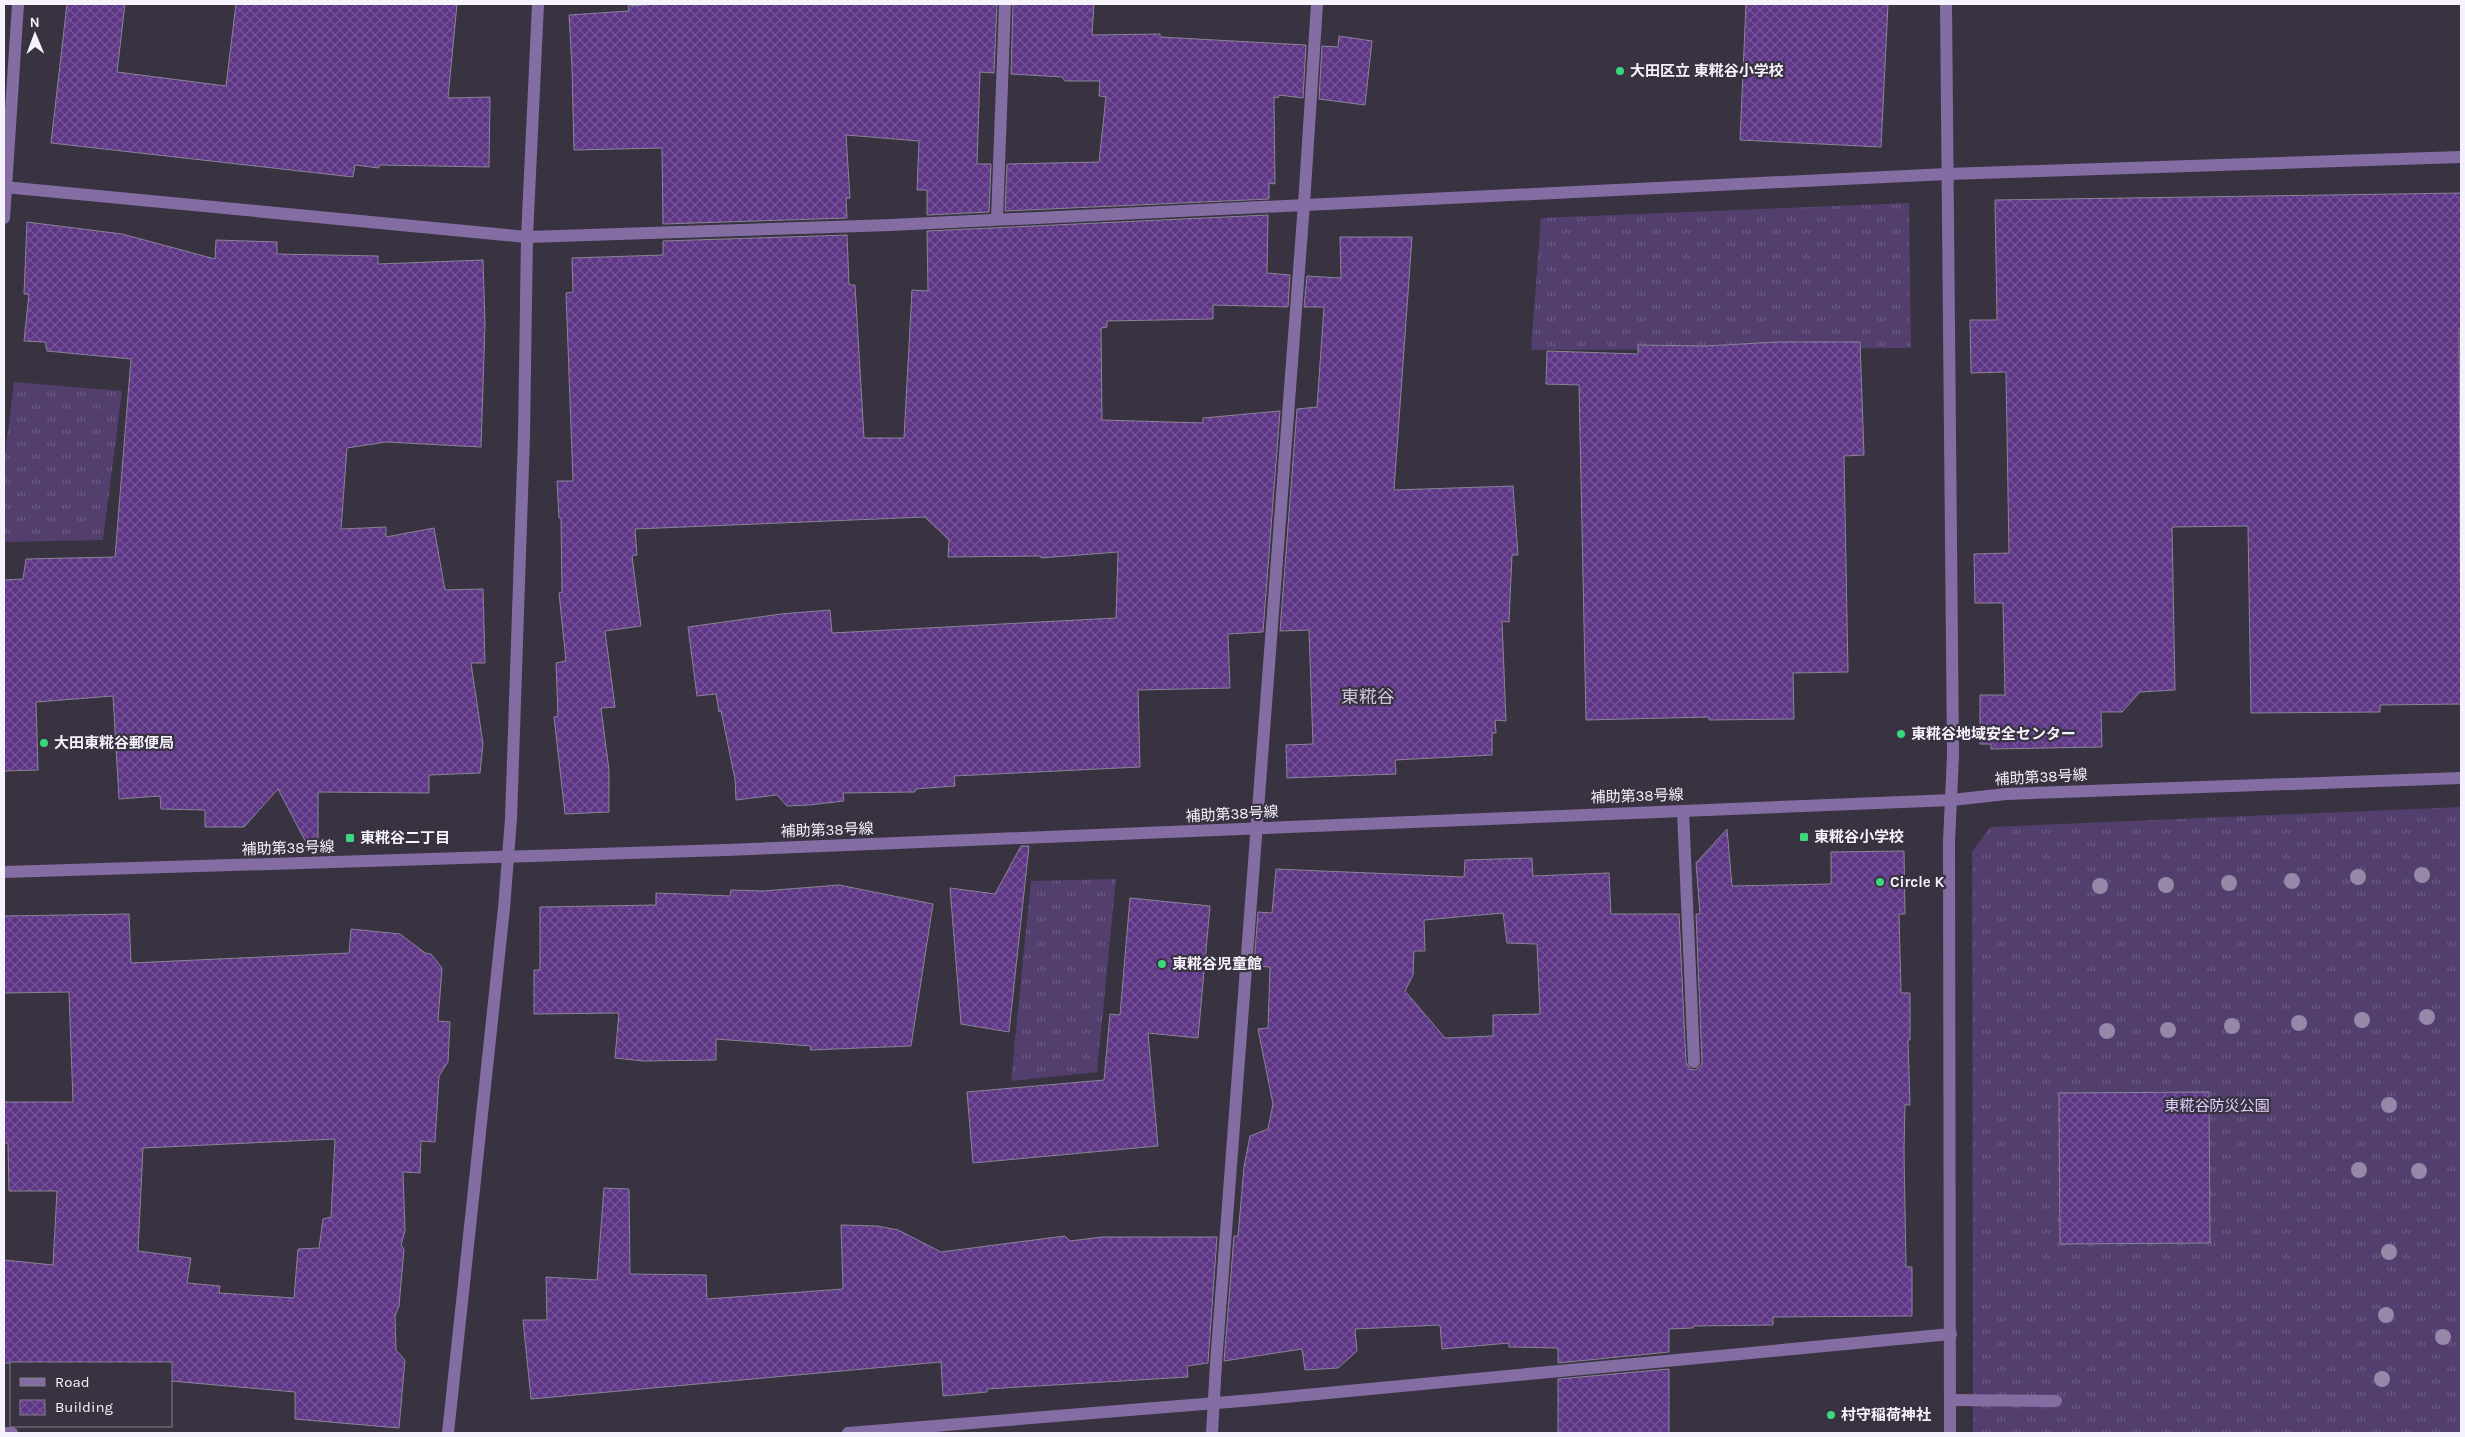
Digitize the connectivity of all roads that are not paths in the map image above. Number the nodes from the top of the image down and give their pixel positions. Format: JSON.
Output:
{"nodes":[{"id":1,"x":18,"y":4,"type":"edge"},
{"id":2,"x":541,"y":4,"type":"edge"},
{"id":3,"x":1006,"y":4,"type":"edge"},
{"id":4,"x":1317,"y":4,"type":"edge"},
{"id":5,"x":1946,"y":4,"type":"edge"},
{"id":6,"x":2461,"y":157,"type":"edge"},
{"id":7,"x":1947,"y":174,"type":"junction"},
{"id":8,"x":5,"y":186,"type":"edge"},
{"id":9,"x":1304,"y":204,"type":"junction"},
{"id":10,"x":4,"y":218,"type":"edge"},
{"id":11,"x":997,"y":219,"type":"junction"},
{"id":12,"x":527,"y":237,"type":"junction"},
{"id":13,"x":2461,"y":778,"type":"edge"},
{"id":14,"x":1952,"y":800,"type":"junction"},
{"id":15,"x":1683,"y":811,"type":"junction"},
{"id":16,"x":1256,"y":829,"type":"junction"},
{"id":17,"x":507,"y":857,"type":"junction"},
{"id":18,"x":4,"y":872,"type":"edge"},
{"id":19,"x":1694,"y":1062,"type":"dead end"},
{"id":20,"x":1951,"y":1334,"type":"junction"},
{"id":21,"x":1950,"y":1400,"type":"junction"},
{"id":22,"x":2056,"y":1401,"type":"dead end"},
{"id":23,"x":1213,"y":1403,"type":"junction"},
{"id":24,"x":4,"y":1433,"type":"edge"},
{"id":25,"x":12,"y":1433,"type":"edge"},
{"id":26,"x":448,"y":1433,"type":"edge"},
{"id":27,"x":848,"y":1433,"type":"edge"},
{"id":28,"x":1212,"y":1433,"type":"edge"},
{"id":29,"x":1950,"y":1433,"type":"edge"}],
"edges":[{"from":1,"to":8,"type":"street"},
{"from":2,"to":12,"type":"street"},
{"from":3,"to":11,"type":"street"},
{"from":4,"to":9,"type":"street"},
{"from":5,"to":7,"type":"street"},
{"from":6,"to":7,"type":"street"},
{"from":7,"to":9,"type":"street"},
{"from":7,"to":14,"type":"street"},
{"from":8,"to":10,"type":"street"},
{"from":8,"to":12,"type":"street"},
{"from":9,"to":11,"type":"street"},
{"from":9,"to":16,"type":"street"},
{"from":11,"to":12,"type":"street"},
{"from":12,"to":17,"type":"street"},
{"from":13,"to":14,"type":"street","name":"補助第38号線"},
{"from":14,"to":15,"type":"street","name":"補助第38号線"},
{"from":14,"to":20,"type":"street"},
{"from":15,"to":16,"type":"street","name":"補助第38号線"},
{"from":15,"to":19,"type":"street"},
{"from":16,"to":17,"type":"street","name":"補助第38号線"},
{"from":16,"to":23,"type":"street"},
{"from":17,"to":18,"type":"street","name":"補助第38号線"},
{"from":17,"to":26,"type":"street"},
{"from":20,"to":21,"type":"street"},
{"from":20,"to":23,"type":"street"},
{"from":21,"to":22,"type":"street"},
{"from":21,"to":29,"type":"street"},
{"from":23,"to":27,"type":"street"},
{"from":23,"to":28,"type":"street"},
{"from":24,"to":25,"type":"street"}]}
